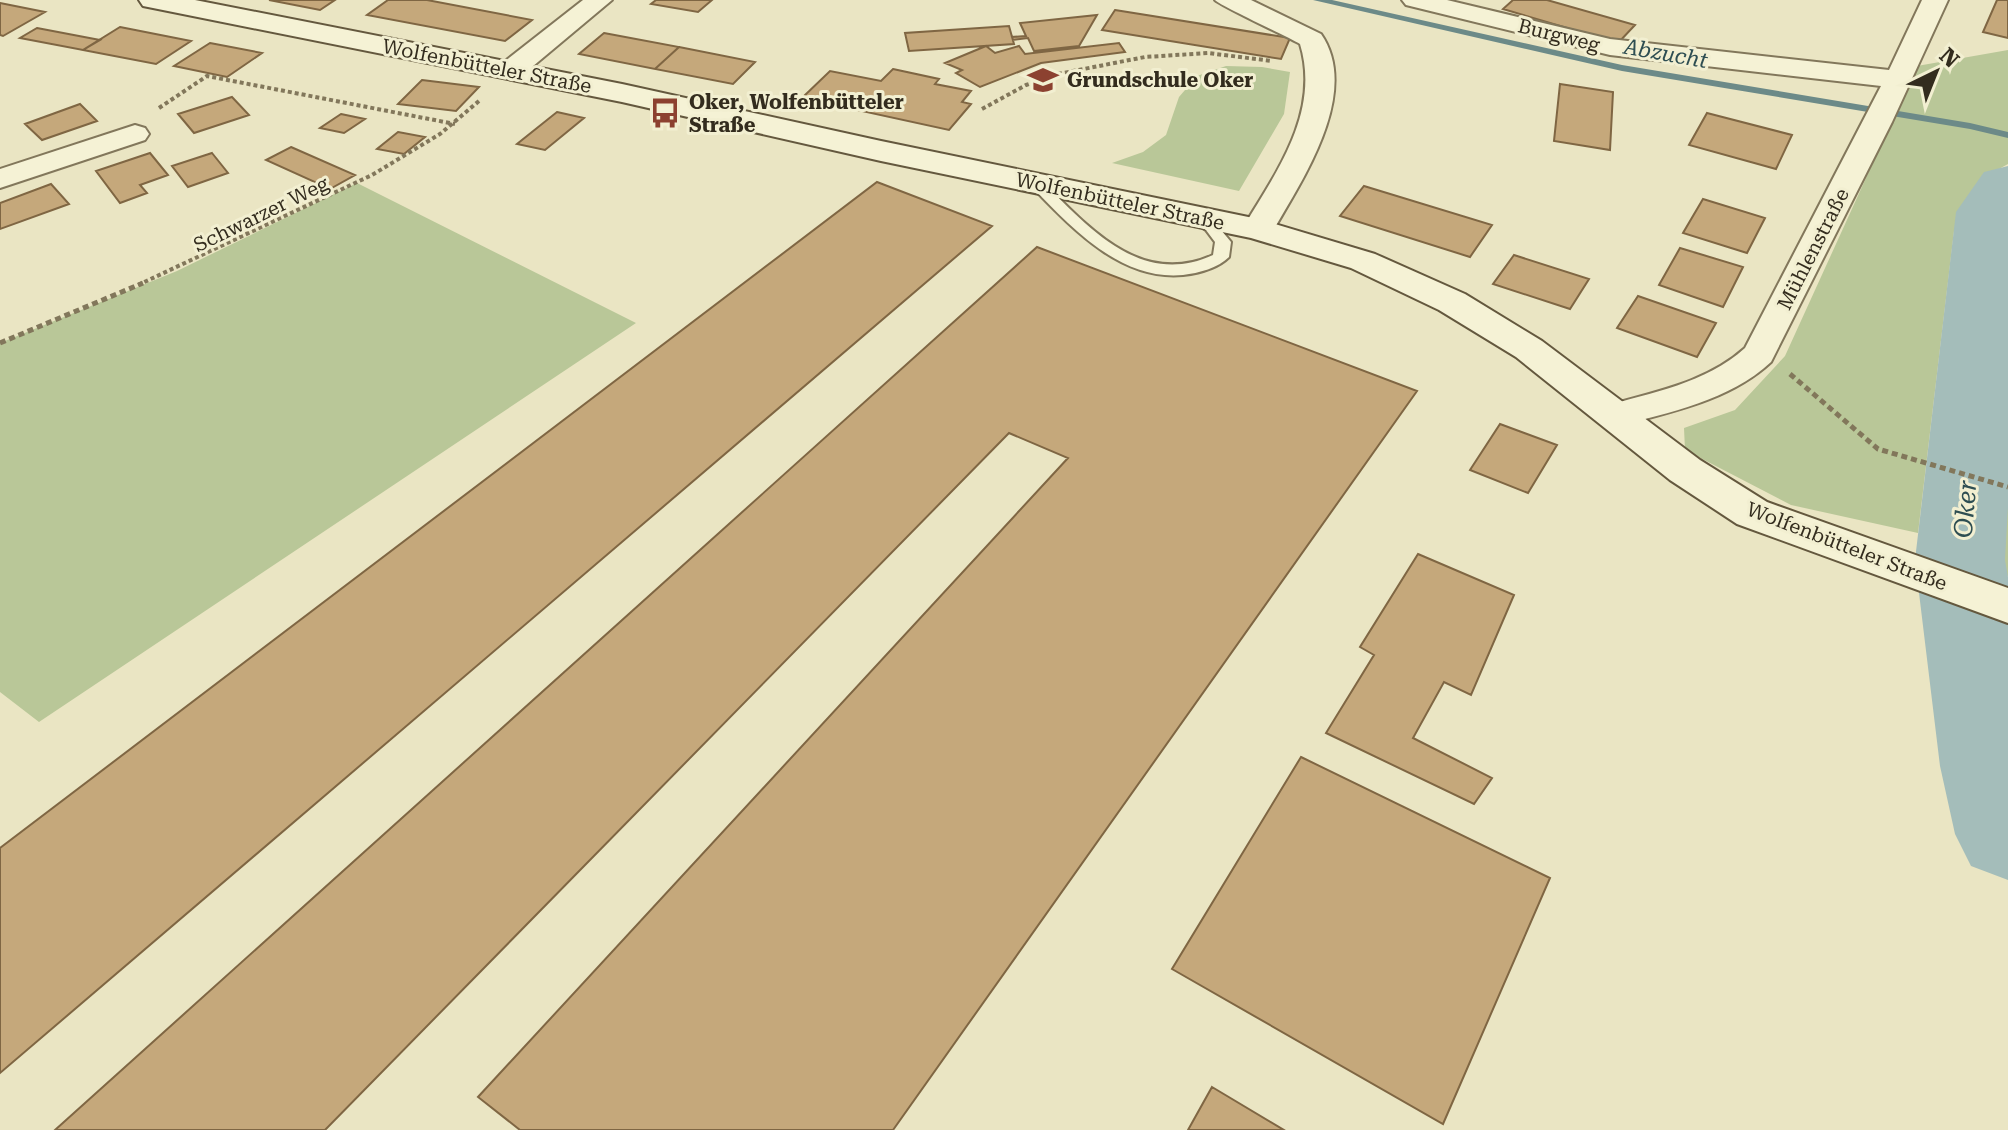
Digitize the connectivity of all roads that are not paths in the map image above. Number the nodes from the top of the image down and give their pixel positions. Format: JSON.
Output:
{"nodes":[{"id":1,"x":153,"y":0,"type":"edge"},
{"id":2,"x":599,"y":0,"type":"edge"},
{"id":3,"x":1228,"y":0,"type":"edge"},
{"id":4,"x":1415,"y":0,"type":"edge"},
{"id":5,"x":1935,"y":0,"type":"edge"},
{"id":6,"x":510,"y":71,"type":"junction"},
{"id":7,"x":1887,"y":100,"type":"junction"},
{"id":8,"x":135,"y":134,"type":"road end"},
{"id":9,"x":0,"y":179,"type":"edge"},
{"id":10,"x":1036,"y":183,"type":"junction"},
{"id":11,"x":1191,"y":215,"type":"junction"},
{"id":12,"x":1258,"y":229,"type":"junction"},
{"id":13,"x":1615,"y":415,"type":"junction"},
{"id":14,"x":2008,"y":606,"type":"edge"}],
"edges":[{"from":1,"to":6,"type":"main road","name":"Wolfenbütteler Straße"},
{"from":2,"to":6,"type":"street"},
{"from":3,"to":12,"type":"street"},
{"from":4,"to":7,"type":"street","name":"Burgweg"},
{"from":5,"to":7,"type":"street","name":"Mühlenstraße"},
{"from":6,"to":10,"type":"main road","name":"Wolfenbütteler Straße"},
{"from":7,"to":13,"type":"street","name":"Mühlenstraße"},
{"from":8,"to":9,"type":"street"},
{"from":10,"to":11,"type":"main road","name":"Wolfenbütteler Straße"},
{"from":10,"to":11,"type":"lane"},
{"from":11,"to":12,"type":"main road","name":"Wolfenbütteler Straße"},
{"from":12,"to":13,"type":"main road","name":"Wolfenbütteler Straße"},
{"from":13,"to":14,"type":"main road","name":"Wolfenbütteler Straße"}]}
